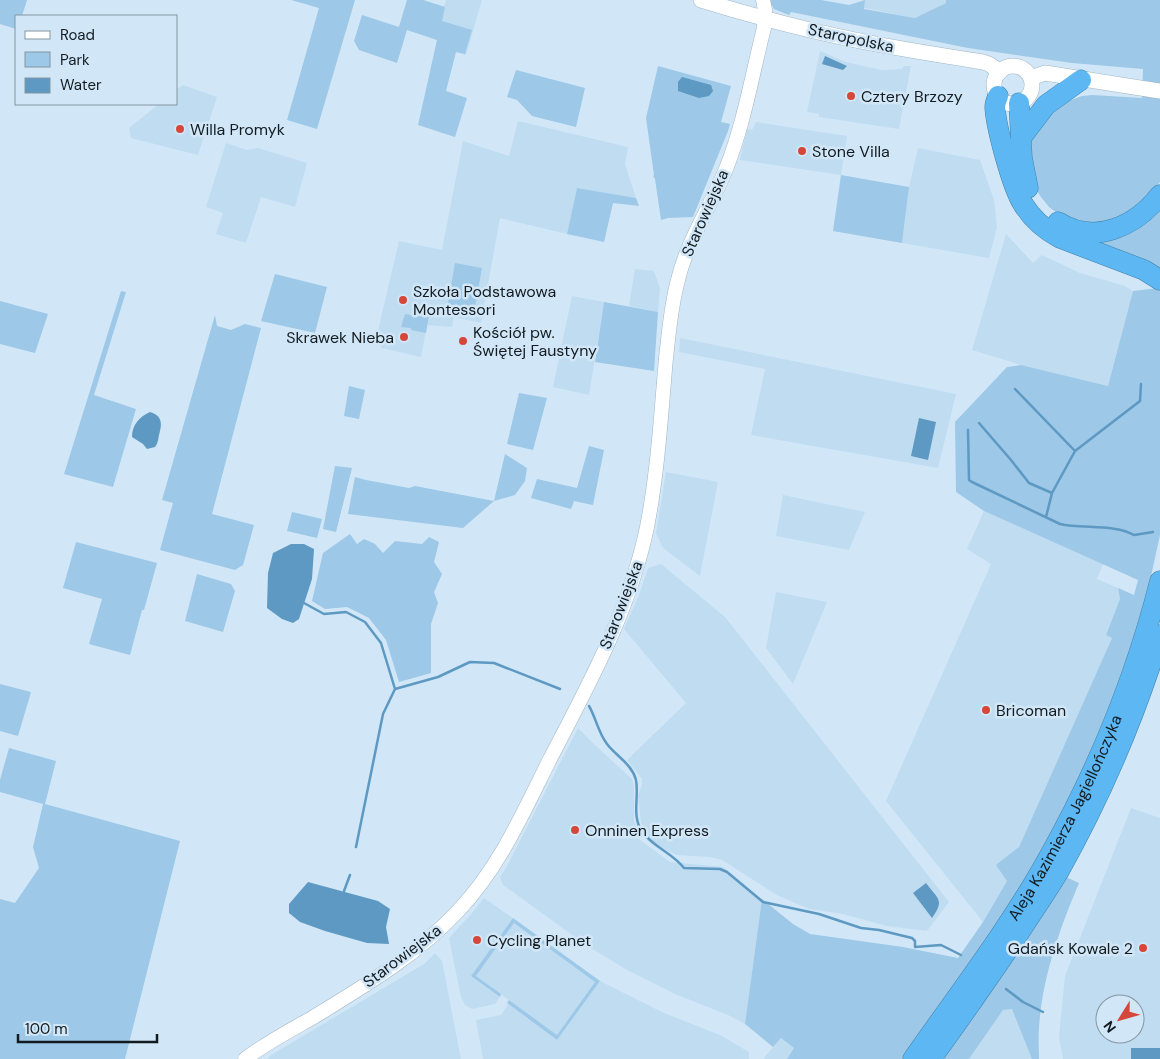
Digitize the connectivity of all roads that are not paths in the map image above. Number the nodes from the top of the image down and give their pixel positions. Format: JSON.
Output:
{"nodes":[{"id":1,"x":701,"y":0,"type":"edge"},
{"id":2,"x":763,"y":0,"type":"edge"},
{"id":3,"x":764,"y":19,"type":"junction"},
{"id":4,"x":1000,"y":72,"type":"junction"},
{"id":5,"x":1031,"y":78,"type":"junction"},
{"id":6,"x":1081,"y":80,"type":"junction"},
{"id":7,"x":1154,"y":90,"type":"edge"},
{"id":8,"x":998,"y":96,"type":"junction"},
{"id":9,"x":1019,"y":103,"type":"junction"},
{"id":10,"x":1021,"y":138,"type":"junction"},
{"id":11,"x":1160,"y":195,"type":"edge"},
{"id":12,"x":1160,"y":280,"type":"edge"},
{"id":13,"x":1160,"y":581,"type":"edge"},
{"id":14,"x":1160,"y":635,"type":"edge"},
{"id":15,"x":245,"y":1059,"type":"edge"},
{"id":16,"x":913,"y":1059,"type":"edge"},
{"id":17,"x":931,"y":1059,"type":"edge"}],
"edges":[{"from":1,"to":3,"type":"main road","name":"Staropolska"},
{"from":2,"to":3,"type":"street","name":"Starowiejska"},
{"from":3,"to":4,"type":"main road","name":"Staropolska"},
{"from":3,"to":15,"type":"street","name":"Starowiejska"},
{"from":4,"to":5,"type":"main road"},
{"from":4,"to":8,"type":"main road"},
{"from":5,"to":6,"type":"main road"},
{"from":5,"to":9,"type":"main road"},
{"from":6,"to":7,"type":"main road"},
{"from":6,"to":10,"type":"highway"},
{"from":8,"to":9,"type":"main road"},
{"from":8,"to":12,"type":"highway"},
{"from":9,"to":10,"type":"highway"},
{"from":10,"to":11,"type":"highway"},
{"from":13,"to":16,"type":"highway","name":"Aleja Kazimierza Jagiellończyka"},
{"from":14,"to":17,"type":"highway","name":"Aleja Kazimierza Jagiellończyka"}]}
